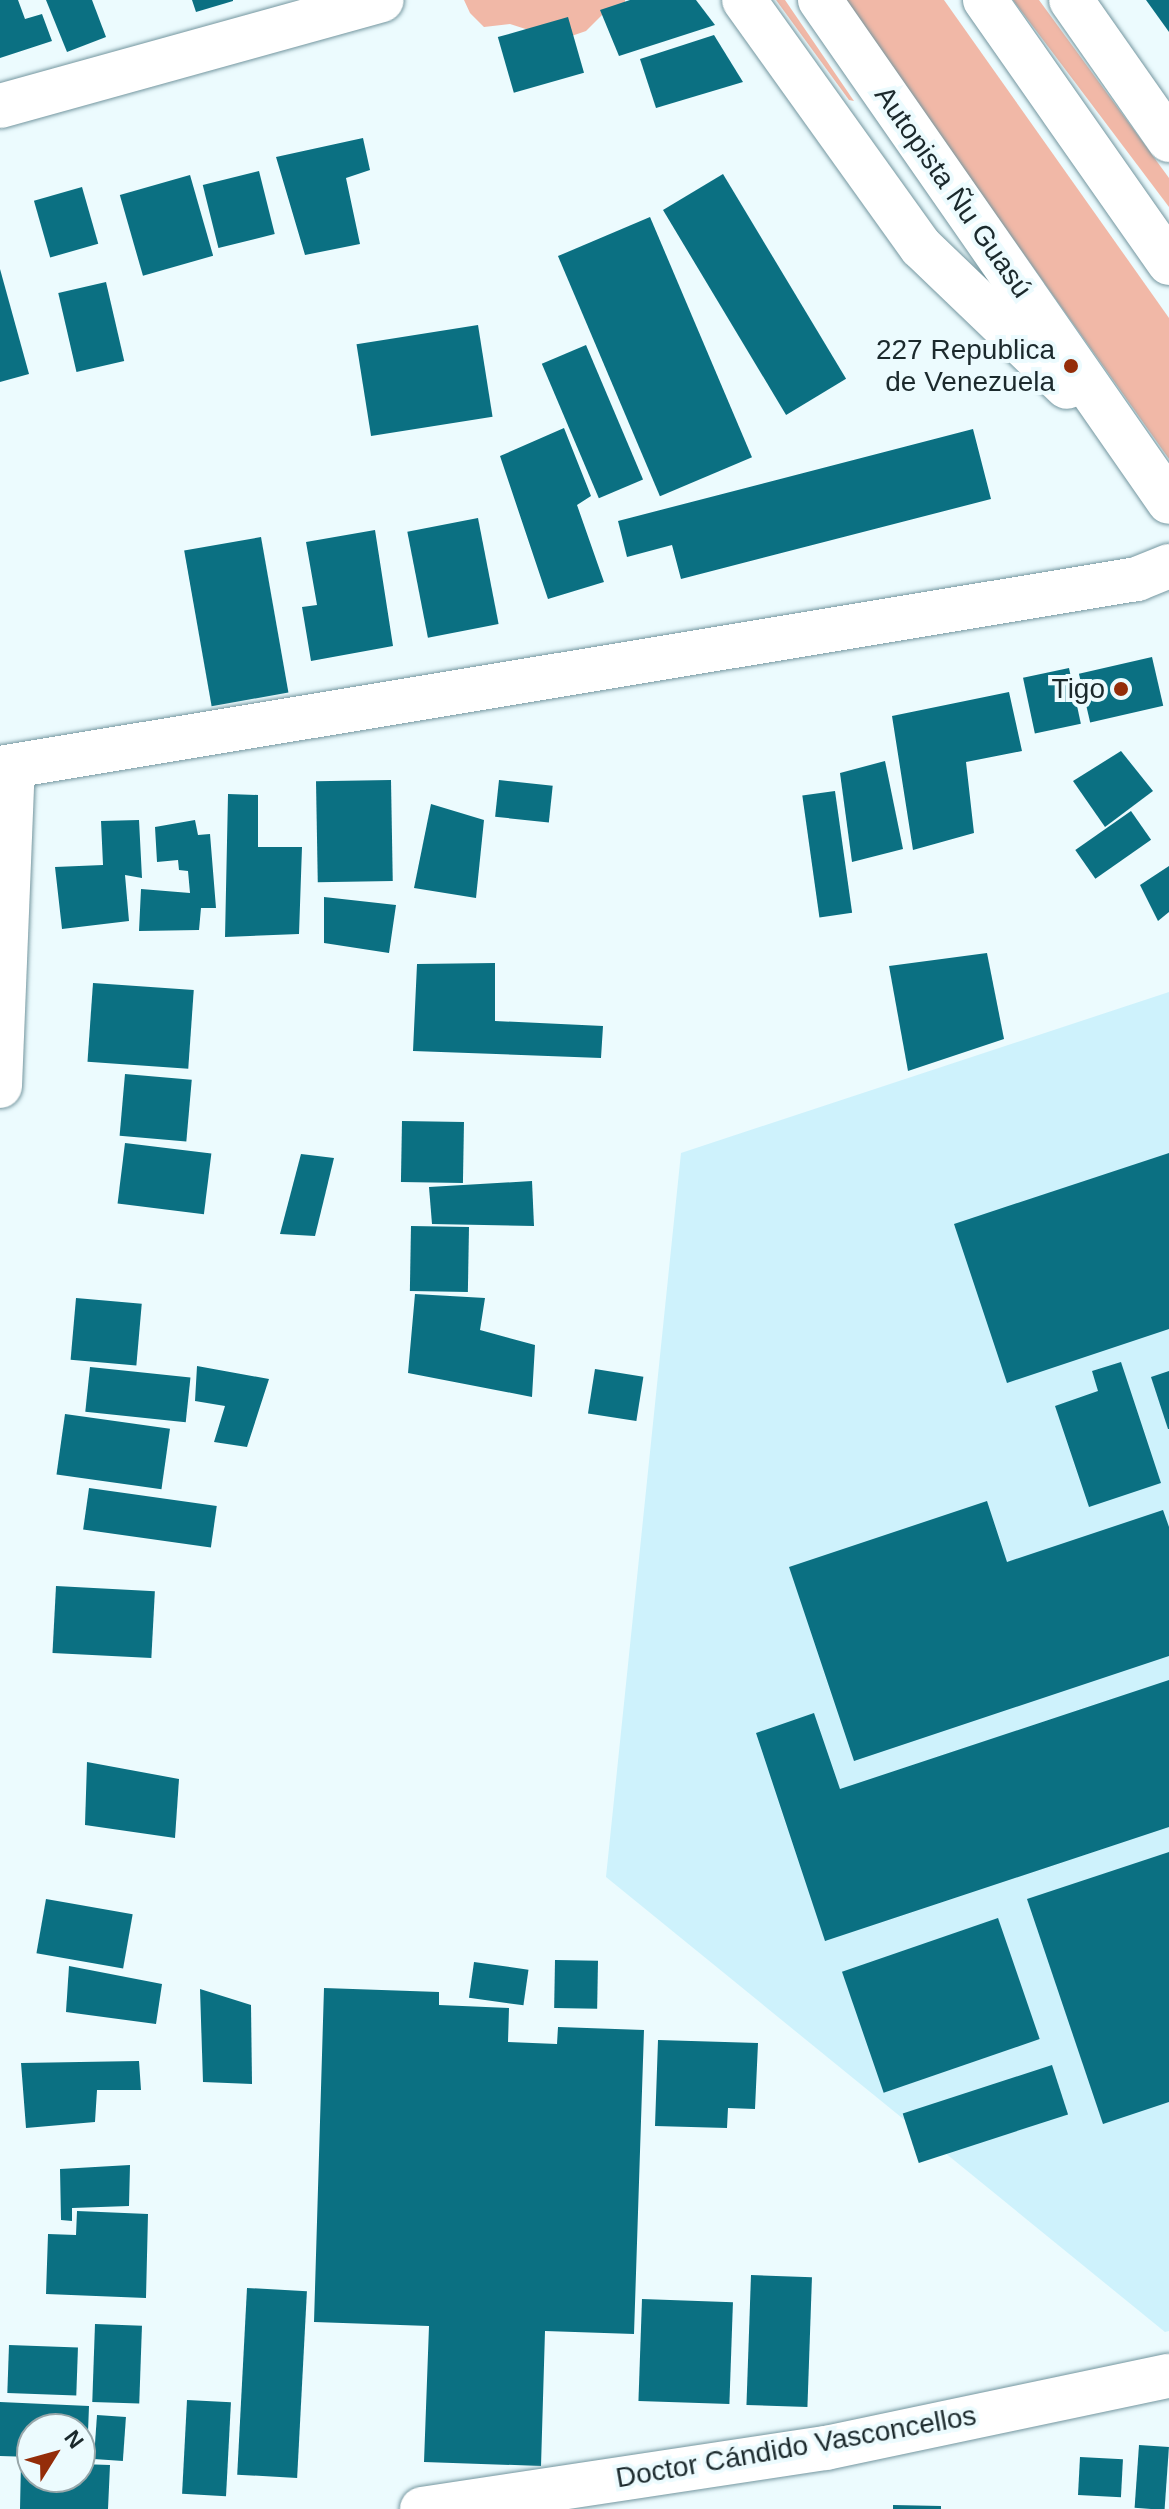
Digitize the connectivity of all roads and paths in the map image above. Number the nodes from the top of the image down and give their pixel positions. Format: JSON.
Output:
{"nodes":[{"id":1,"x":382,"y":0,"type":"edge"},
{"id":2,"x":744,"y":0,"type":"edge"},
{"id":3,"x":820,"y":0,"type":"edge"},
{"id":4,"x":985,"y":0,"type":"edge"},
{"id":5,"x":1071,"y":0,"type":"edge"},
{"id":6,"x":0,"y":106,"type":"edge"},
{"id":7,"x":1169,"y":140,"type":"edge"},
{"id":8,"x":1169,"y":260,"type":"edge"},
{"id":9,"x":1129,"y":445,"type":"junction"},
{"id":10,"x":1169,"y":502,"type":"edge"},
{"id":11,"x":1169,"y":566,"type":"edge"},
{"id":12,"x":6,"y":768,"type":"edge"},
{"id":13,"x":0,"y":1086,"type":"edge"},
{"id":14,"x":1169,"y":2376,"type":"edge"},
{"id":15,"x":422,"y":2509,"type":"edge"}],
"edges":[{"from":1,"to":6,"type":"main road"},
{"from":2,"to":9,"type":"main road"},
{"from":3,"to":9,"type":"main road","name":"Autopista Ñu Guasú"},
{"from":4,"to":8,"type":"main road"},
{"from":5,"to":7,"type":"main road"},
{"from":9,"to":10,"type":"main road","name":"Autopista Ñu Guasú"},
{"from":11,"to":12,"type":"main road"},
{"from":12,"to":13,"type":"main road"},
{"from":14,"to":15,"type":"main road","name":"Doctor Cándido Vasconcellos"}]}
